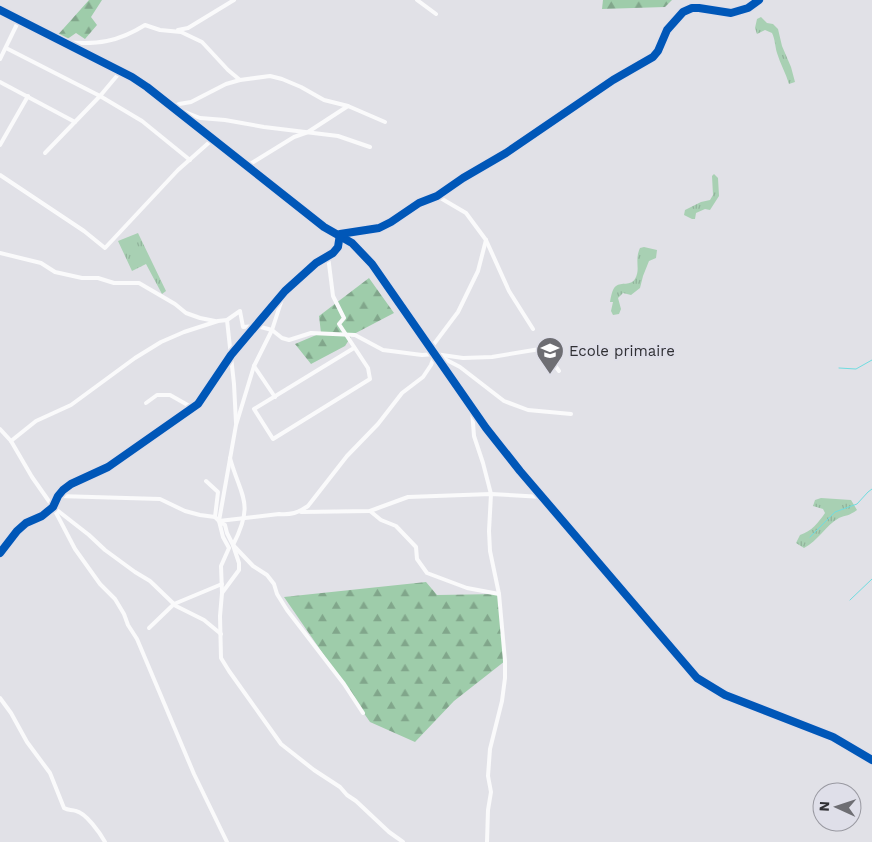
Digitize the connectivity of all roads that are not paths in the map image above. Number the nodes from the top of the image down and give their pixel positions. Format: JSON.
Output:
{"nodes":[{"id":1,"x":234,"y":0,"type":"edge"},
{"id":2,"x":417,"y":0,"type":"edge"},
{"id":3,"x":759,"y":0,"type":"edge"},
{"id":4,"x":0,"y":10,"type":"edge"},
{"id":5,"x":436,"y":14,"type":"dead end"},
{"id":6,"x":19,"y":20,"type":"junction"},
{"id":7,"x":168,"y":30,"type":"junction"},
{"id":8,"x":63,"y":42,"type":"junction"},
{"id":9,"x":6,"y":48,"type":"junction"},
{"id":10,"x":0,"y":59,"type":"edge"},
{"id":11,"x":121,"y":71,"type":"junction"},
{"id":12,"x":240,"y":80,"type":"junction"},
{"id":13,"x":0,"y":82,"type":"edge"},
{"id":14,"x":28,"y":96,"type":"junction"},
{"id":15,"x":100,"y":96,"type":"junction"},
{"id":16,"x":348,"y":106,"type":"junction"},
{"id":17,"x":173,"y":107,"type":"junction"},
{"id":18,"x":75,"y":122,"type":"junction"},
{"id":19,"x":385,"y":122,"type":"dead end"},
{"id":20,"x":308,"y":132,"type":"junction"},
{"id":21,"x":213,"y":139,"type":"junction"},
{"id":22,"x":0,"y":145,"type":"edge"},
{"id":23,"x":370,"y":147,"type":"dead end"},
{"id":24,"x":45,"y":153,"type":"dead end"},
{"id":25,"x":190,"y":160,"type":"junction"},
{"id":26,"x":248,"y":166,"type":"junction"},
{"id":27,"x":0,"y":175,"type":"edge"},
{"id":28,"x":437,"y":196,"type":"junction"},
{"id":29,"x":340,"y":234,"type":"junction"},
{"id":30,"x":486,"y":240,"type":"junction"},
{"id":31,"x":0,"y":253,"type":"edge"},
{"id":32,"x":328,"y":256,"type":"junction"},
{"id":33,"x":285,"y":292,"type":"junction"},
{"id":34,"x":227,"y":320,"type":"junction"},
{"id":35,"x":218,"y":321,"type":"junction"},
{"id":36,"x":257,"y":326,"type":"junction"},
{"id":37,"x":533,"y":329,"type":"dead end"},
{"id":38,"x":272,"y":330,"type":"junction"},
{"id":39,"x":347,"y":335,"type":"junction"},
{"id":40,"x":354,"y":348,"type":"junction"},
{"id":41,"x":432,"y":348,"type":"junction"},
{"id":42,"x":435,"y":354,"type":"junction"},
{"id":43,"x":231,"y":355,"type":"junction"},
{"id":44,"x":254,"y":366,"type":"junction"},
{"id":45,"x":559,"y":371,"type":"dead end"},
{"id":46,"x":275,"y":397,"type":"junction"},
{"id":47,"x":146,"y":403,"type":"dead end"},
{"id":48,"x":193,"y":408,"type":"junction"},
{"id":49,"x":472,"y":410,"type":"junction"},
{"id":50,"x":571,"y":414,"type":"dead end"},
{"id":51,"x":236,"y":425,"type":"junction"},
{"id":52,"x":0,"y":429,"type":"edge"},
{"id":53,"x":12,"y":441,"type":"junction"},
{"id":54,"x":230,"y":458,"type":"junction"},
{"id":55,"x":206,"y":481,"type":"dead end"},
{"id":56,"x":491,"y":494,"type":"junction"},
{"id":57,"x":58,"y":496,"type":"junction"},
{"id":58,"x":542,"y":497,"type":"junction"},
{"id":59,"x":53,"y":507,"type":"junction"},
{"id":60,"x":370,"y":511,"type":"junction"},
{"id":61,"x":299,"y":512,"type":"junction"},
{"id":62,"x":215,"y":517,"type":"junction"},
{"id":63,"x":245,"y":518,"type":"junction"},
{"id":64,"x":219,"y":521,"type":"junction"},
{"id":65,"x":233,"y":545,"type":"junction"},
{"id":66,"x":0,"y":553,"type":"edge"},
{"id":67,"x":222,"y":584,"type":"junction"},
{"id":68,"x":222,"y":593,"type":"junction"},
{"id":69,"x":500,"y":594,"type":"junction"},
{"id":70,"x":174,"y":604,"type":"junction"},
{"id":71,"x":148,"y":628,"type":"dead end"},
{"id":72,"x":220,"y":634,"type":"junction"},
{"id":73,"x":0,"y":698,"type":"edge"},
{"id":74,"x":363,"y":713,"type":"dead end"},
{"id":75,"x":872,"y":760,"type":"edge"},
{"id":76,"x":105,"y":842,"type":"edge"},
{"id":77,"x":226,"y":842,"type":"edge"},
{"id":78,"x":403,"y":842,"type":"edge"},
{"id":79,"x":488,"y":842,"type":"edge"}],
"edges":[{"from":1,"to":7,"type":"street"},
{"from":2,"to":5,"type":"street"},
{"from":3,"to":28,"type":"street"},
{"from":4,"to":6,"type":"street"},
{"from":6,"to":8,"type":"street"},
{"from":6,"to":9,"type":"street"},
{"from":7,"to":8,"type":"street"},
{"from":7,"to":12,"type":"street"},
{"from":8,"to":11,"type":"street"},
{"from":9,"to":10,"type":"street"},
{"from":9,"to":15,"type":"street"},
{"from":11,"to":15,"type":"street"},
{"from":11,"to":17,"type":"street"},
{"from":12,"to":16,"type":"street"},
{"from":12,"to":17,"type":"street"},
{"from":13,"to":14,"type":"street"},
{"from":14,"to":18,"type":"street"},
{"from":14,"to":22,"type":"street"},
{"from":15,"to":18,"type":"street"},
{"from":15,"to":25,"type":"street"},
{"from":16,"to":19,"type":"street"},
{"from":16,"to":20,"type":"street"},
{"from":17,"to":20,"type":"street"},
{"from":17,"to":21,"type":"street"},
{"from":18,"to":24,"type":"street"},
{"from":20,"to":23,"type":"street"},
{"from":20,"to":26,"type":"street"},
{"from":21,"to":25,"type":"street"},
{"from":21,"to":26,"type":"street"},
{"from":25,"to":27,"type":"street"},
{"from":26,"to":29,"type":"street"},
{"from":28,"to":29,"type":"street"},
{"from":28,"to":30,"type":"street"},
{"from":29,"to":32,"type":"street"},
{"from":29,"to":41,"type":"street"},
{"from":30,"to":37,"type":"street"},
{"from":30,"to":41,"type":"street"},
{"from":31,"to":35,"type":"street"},
{"from":32,"to":33,"type":"street"},
{"from":32,"to":39,"type":"street"},
{"from":33,"to":36,"type":"street"},
{"from":33,"to":38,"type":"street"},
{"from":34,"to":35,"type":"street"},
{"from":34,"to":36,"type":"street"},
{"from":34,"to":43,"type":"street"},
{"from":35,"to":53,"type":"street"},
{"from":36,"to":38,"type":"street"},
{"from":36,"to":43,"type":"street"},
{"from":38,"to":39,"type":"street"},
{"from":38,"to":44,"type":"street"},
{"from":39,"to":40,"type":"street"},
{"from":39,"to":42,"type":"street"},
{"from":40,"to":46,"type":"street"},
{"from":40,"to":46,"type":"street"},
{"from":41,"to":42,"type":"street"},
{"from":42,"to":45,"type":"street"},
{"from":42,"to":49,"type":"street"},
{"from":42,"to":50,"type":"street"},
{"from":42,"to":61,"type":"street"},
{"from":43,"to":48,"type":"street"},
{"from":43,"to":51,"type":"street"},
{"from":44,"to":46,"type":"street"},
{"from":44,"to":51,"type":"street"},
{"from":47,"to":48,"type":"street"},
{"from":48,"to":57,"type":"street"},
{"from":49,"to":56,"type":"street"},
{"from":49,"to":58,"type":"street"},
{"from":51,"to":54,"type":"street"},
{"from":52,"to":53,"type":"street"},
{"from":53,"to":59,"type":"street"},
{"from":54,"to":63,"type":"street"},
{"from":54,"to":64,"type":"street"},
{"from":55,"to":62,"type":"street"},
{"from":56,"to":58,"type":"street"},
{"from":56,"to":60,"type":"street"},
{"from":56,"to":69,"type":"street"},
{"from":57,"to":59,"type":"street"},
{"from":57,"to":62,"type":"street"},
{"from":58,"to":75,"type":"street"},
{"from":59,"to":66,"type":"street"},
{"from":59,"to":70,"type":"street"},
{"from":59,"to":77,"type":"street"},
{"from":60,"to":61,"type":"street"},
{"from":60,"to":69,"type":"street"},
{"from":61,"to":63,"type":"street"},
{"from":62,"to":64,"type":"street"},
{"from":63,"to":64,"type":"street"},
{"from":63,"to":65,"type":"street"},
{"from":64,"to":65,"type":"street"},
{"from":64,"to":67,"type":"street"},
{"from":65,"to":68,"type":"street"},
{"from":65,"to":74,"type":"street"},
{"from":67,"to":68,"type":"street"},
{"from":67,"to":70,"type":"street"},
{"from":68,"to":72,"type":"street"},
{"from":69,"to":79,"type":"street"},
{"from":70,"to":71,"type":"street"},
{"from":70,"to":72,"type":"street"},
{"from":72,"to":78,"type":"street"},
{"from":73,"to":76,"type":"street"}]}
